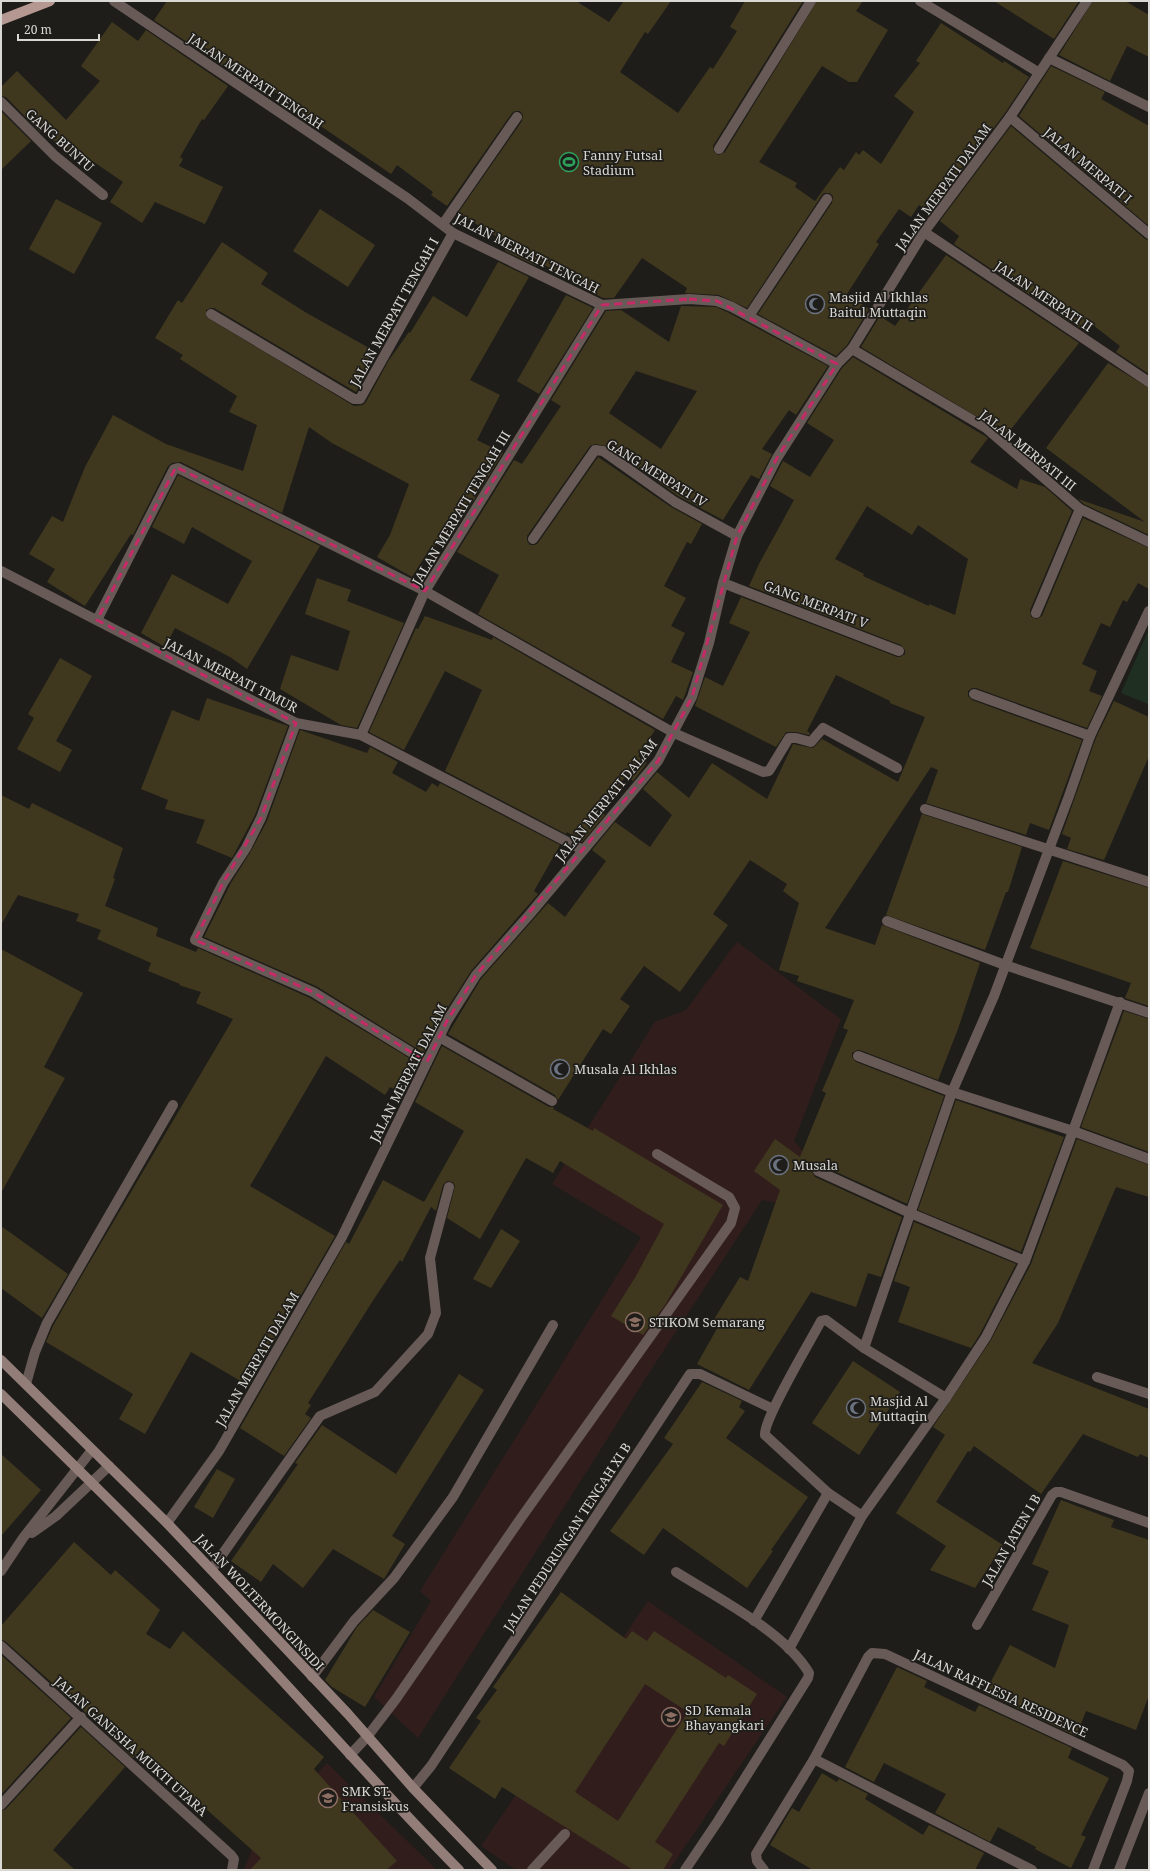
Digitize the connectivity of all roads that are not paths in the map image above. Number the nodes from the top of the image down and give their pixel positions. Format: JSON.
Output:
{"nodes":[{"id":1,"x":50,"y":1,"type":"edge"},
{"id":2,"x":114,"y":1,"type":"edge"},
{"id":3,"x":812,"y":1,"type":"edge"},
{"id":4,"x":920,"y":1,"type":"edge"},
{"id":5,"x":1087,"y":1,"type":"edge"},
{"id":6,"x":1,"y":20,"type":"edge"},
{"id":7,"x":1048,"y":58,"type":"junction"},
{"id":8,"x":1038,"y":72,"type":"junction"},
{"id":9,"x":1,"y":102,"type":"edge"},
{"id":10,"x":1149,"y":106,"type":"edge"},
{"id":11,"x":518,"y":117,"type":"dead end"},
{"id":12,"x":1010,"y":117,"type":"junction"},
{"id":13,"x":719,"y":149,"type":"dead end"},
{"id":14,"x":102,"y":195,"type":"dead end"},
{"id":15,"x":826,"y":199,"type":"dead end"},
{"id":16,"x":443,"y":224,"type":"junction"},
{"id":17,"x":924,"y":232,"type":"junction"},
{"id":18,"x":453,"y":233,"type":"junction"},
{"id":19,"x":1149,"y":234,"type":"edge"},
{"id":20,"x":602,"y":305,"type":"junction"},
{"id":21,"x":211,"y":314,"type":"dead end"},
{"id":22,"x":749,"y":316,"type":"junction"},
{"id":23,"x":852,"y":349,"type":"junction"},
{"id":24,"x":837,"y":364,"type":"junction"},
{"id":25,"x":1149,"y":382,"type":"edge"},
{"id":26,"x":1080,"y":509,"type":"junction"},
{"id":27,"x":737,"y":536,"type":"junction"},
{"id":28,"x":533,"y":539,"type":"dead end"},
{"id":29,"x":1149,"y":542,"type":"edge"},
{"id":30,"x":1,"y":571,"type":"edge"},
{"id":31,"x":723,"y":583,"type":"junction"},
{"id":32,"x":425,"y":591,"type":"junction"},
{"id":33,"x":1149,"y":611,"type":"edge"},
{"id":34,"x":1036,"y":614,"type":"dead end"},
{"id":35,"x":97,"y":620,"type":"junction"},
{"id":36,"x":899,"y":651,"type":"dead end"},
{"id":37,"x":974,"y":694,"type":"dead end"},
{"id":38,"x":296,"y":723,"type":"junction"},
{"id":39,"x":674,"y":733,"type":"junction"},
{"id":40,"x":361,"y":735,"type":"junction"},
{"id":41,"x":1090,"y":736,"type":"junction"},
{"id":42,"x":898,"y":768,"type":"dead end"},
{"id":43,"x":925,"y":809,"type":"dead end"},
{"id":44,"x":1050,"y":849,"type":"junction"},
{"id":45,"x":583,"y":850,"type":"junction"},
{"id":46,"x":1149,"y":882,"type":"edge"},
{"id":47,"x":887,"y":921,"type":"dead end"},
{"id":48,"x":1005,"y":965,"type":"junction"},
{"id":49,"x":1120,"y":1002,"type":"junction"},
{"id":50,"x":1149,"y":1013,"type":"edge"},
{"id":51,"x":439,"y":1037,"type":"junction"},
{"id":52,"x":858,"y":1056,"type":"dead end"},
{"id":53,"x":427,"y":1062,"type":"junction"},
{"id":54,"x":952,"y":1092,"type":"junction"},
{"id":55,"x":552,"y":1100,"type":"dead end"},
{"id":56,"x":173,"y":1105,"type":"dead end"},
{"id":57,"x":1073,"y":1131,"type":"junction"},
{"id":58,"x":657,"y":1154,"type":"dead end"},
{"id":59,"x":1149,"y":1159,"type":"edge"},
{"id":60,"x":818,"y":1171,"type":"dead end"},
{"id":61,"x":449,"y":1187,"type":"dead end"},
{"id":62,"x":910,"y":1213,"type":"junction"},
{"id":63,"x":1025,"y":1261,"type":"junction"},
{"id":64,"x":553,"y":1325,"type":"dead end"},
{"id":65,"x":864,"y":1348,"type":"junction"},
{"id":66,"x":1,"y":1360,"type":"edge"},
{"id":67,"x":1097,"y":1377,"type":"dead end"},
{"id":68,"x":26,"y":1384,"type":"junction"},
{"id":69,"x":1,"y":1394,"type":"edge"},
{"id":70,"x":1149,"y":1394,"type":"edge"},
{"id":71,"x":946,"y":1398,"type":"junction"},
{"id":72,"x":773,"y":1409,"type":"junction"},
{"id":73,"x":92,"y":1450,"type":"junction"},
{"id":74,"x":109,"y":1466,"type":"junction"},
{"id":75,"x":77,"y":1468,"type":"junction"},
{"id":76,"x":92,"y":1483,"type":"junction"},
{"id":77,"x":828,"y":1493,"type":"junction"},
{"id":78,"x":862,"y":1516,"type":"junction"},
{"id":79,"x":167,"y":1523,"type":"junction"},
{"id":80,"x":1149,"y":1523,"type":"edge"},
{"id":81,"x":23,"y":1538,"type":"junction"},
{"id":82,"x":212,"y":1569,"type":"junction"},
{"id":83,"x":1,"y":1571,"type":"edge"},
{"id":84,"x":676,"y":1572,"type":"dead end"},
{"id":85,"x":754,"y":1621,"type":"junction"},
{"id":86,"x":977,"y":1625,"type":"dead end"},
{"id":87,"x":1,"y":1646,"type":"edge"},
{"id":88,"x":789,"y":1649,"type":"junction"},
{"id":89,"x":312,"y":1677,"type":"junction"},
{"id":90,"x":81,"y":1717,"type":"junction"},
{"id":91,"x":367,"y":1737,"type":"junction"},
{"id":92,"x":350,"y":1755,"type":"junction"},
{"id":93,"x":814,"y":1759,"type":"junction"},
{"id":94,"x":413,"y":1788,"type":"junction"},
{"id":95,"x":1149,"y":1793,"type":"edge"},
{"id":96,"x":1,"y":1805,"type":"edge"},
{"id":97,"x":565,"y":1834,"type":"dead end"},
{"id":98,"x":232,"y":1870,"type":"edge"},
{"id":99,"x":459,"y":1870,"type":"edge"},
{"id":100,"x":492,"y":1870,"type":"edge"},
{"id":101,"x":532,"y":1870,"type":"edge"},
{"id":102,"x":685,"y":1870,"type":"edge"},
{"id":103,"x":764,"y":1870,"type":"edge"},
{"id":104,"x":1032,"y":1870,"type":"edge"},
{"id":105,"x":1093,"y":1870,"type":"edge"},
{"id":106,"x":1119,"y":1870,"type":"edge"}],
"edges":[{"from":1,"to":6,"type":"main road"},
{"from":2,"to":16,"type":"street","name":"JALAN MERPATI TENGAH"},
{"from":3,"to":13,"type":"street"},
{"from":4,"to":8,"type":"street"},
{"from":5,"to":7,"type":"street","name":"JALAN MERPATI DALAM"},
{"from":7,"to":8,"type":"street","name":"JALAN MERPATI DALAM"},
{"from":7,"to":10,"type":"street"},
{"from":8,"to":12,"type":"street","name":"JALAN MERPATI DALAM"},
{"from":9,"to":14,"type":"street","name":"GANG BUNTU"},
{"from":11,"to":16,"type":"street"},
{"from":12,"to":17,"type":"street","name":"JALAN MERPATI DALAM"},
{"from":12,"to":19,"type":"street","name":"JALAN MERPATI I"},
{"from":15,"to":22,"type":"street"},
{"from":16,"to":18,"type":"street","name":"JALAN MERPATI TENGAH"},
{"from":17,"to":23,"type":"street","name":"JALAN MERPATI DALAM"},
{"from":17,"to":25,"type":"street","name":"JALAN MERPATI II"},
{"from":18,"to":20,"type":"street","name":"JALAN MERPATI TENGAH"},
{"from":18,"to":21,"type":"street","name":"JALAN MERPATI TENGAH I"},
{"from":20,"to":22,"type":"street","name":"JALAN MERPATI TENGAH"},
{"from":20,"to":32,"type":"street","name":"JALAN MERPATI TENGAH III"},
{"from":22,"to":24,"type":"street","name":"JALAN MERPATI TENGAH"},
{"from":23,"to":24,"type":"street","name":"JALAN MERPATI DALAM"},
{"from":23,"to":26,"type":"street","name":"JALAN MERPATI III"},
{"from":24,"to":27,"type":"street","name":"JALAN MERPATI DALAM"},
{"from":26,"to":29,"type":"street","name":"JALAN MERPATI III"},
{"from":26,"to":34,"type":"street"},
{"from":27,"to":28,"type":"street","name":"GANG MERPATI IV"},
{"from":27,"to":31,"type":"street","name":"JALAN MERPATI DALAM"},
{"from":30,"to":35,"type":"street","name":"JALAN MERPATI TIMUR"},
{"from":31,"to":36,"type":"street","name":"GANG MERPATI V"},
{"from":31,"to":39,"type":"street","name":"JALAN MERPATI DALAM"},
{"from":32,"to":35,"type":"street"},
{"from":32,"to":39,"type":"street"},
{"from":32,"to":40,"type":"street","name":"JALAN MERPATI TENGAH III"},
{"from":33,"to":41,"type":"street"},
{"from":35,"to":38,"type":"street","name":"JALAN MERPATI TIMUR"},
{"from":37,"to":41,"type":"street"},
{"from":38,"to":40,"type":"street","name":"JALAN MERPATI TIMUR"},
{"from":38,"to":53,"type":"street"},
{"from":39,"to":42,"type":"street"},
{"from":39,"to":45,"type":"street","name":"JALAN MERPATI DALAM"},
{"from":40,"to":45,"type":"street","name":"JALAN MERPATI TIMUR"},
{"from":41,"to":44,"type":"street"},
{"from":43,"to":44,"type":"street"},
{"from":44,"to":46,"type":"street"},
{"from":44,"to":48,"type":"street"},
{"from":45,"to":51,"type":"street","name":"JALAN MERPATI DALAM"},
{"from":47,"to":48,"type":"street"},
{"from":48,"to":49,"type":"street"},
{"from":48,"to":54,"type":"street"},
{"from":49,"to":50,"type":"street"},
{"from":49,"to":57,"type":"street"},
{"from":51,"to":53,"type":"street","name":"JALAN MERPATI DALAM"},
{"from":51,"to":55,"type":"street"},
{"from":52,"to":54,"type":"street"},
{"from":53,"to":79,"type":"street","name":"JALAN MERPATI DALAM"},
{"from":54,"to":57,"type":"street"},
{"from":54,"to":62,"type":"street"},
{"from":56,"to":68,"type":"street"},
{"from":57,"to":59,"type":"street"},
{"from":57,"to":63,"type":"street"},
{"from":58,"to":91,"type":"street"},
{"from":60,"to":62,"type":"street"},
{"from":61,"to":82,"type":"street"},
{"from":62,"to":63,"type":"street"},
{"from":62,"to":65,"type":"street"},
{"from":63,"to":71,"type":"street"},
{"from":64,"to":89,"type":"street"},
{"from":65,"to":71,"type":"street"},
{"from":65,"to":72,"type":"street"},
{"from":66,"to":68,"type":"main road","name":"JALAN WOLTERMONGINSIDI"},
{"from":67,"to":70,"type":"street"},
{"from":68,"to":73,"type":"main road","name":"JALAN WOLTERMONGINSIDI"},
{"from":69,"to":75,"type":"main road"},
{"from":71,"to":78,"type":"street"},
{"from":72,"to":77,"type":"street"},
{"from":72,"to":94,"type":"street","name":"JALAN PEDURUNGAN TENGAH XI B"},
{"from":73,"to":74,"type":"main road","name":"JALAN WOLTERMONGINSIDI"},
{"from":73,"to":75,"type":"street"},
{"from":74,"to":76,"type":"street"},
{"from":74,"to":79,"type":"main road","name":"JALAN WOLTERMONGINSIDI"},
{"from":75,"to":76,"type":"main road"},
{"from":75,"to":81,"type":"street"},
{"from":76,"to":81,"type":"street"},
{"from":76,"to":92,"type":"main road"},
{"from":77,"to":78,"type":"street"},
{"from":77,"to":85,"type":"street"},
{"from":78,"to":88,"type":"street"},
{"from":79,"to":82,"type":"main road","name":"JALAN WOLTERMONGINSIDI"},
{"from":80,"to":86,"type":"street","name":"JALAN JATEN I B"},
{"from":81,"to":83,"type":"street"},
{"from":82,"to":89,"type":"main road","name":"JALAN WOLTERMONGINSIDI"},
{"from":84,"to":85,"type":"street"},
{"from":85,"to":88,"type":"street"},
{"from":87,"to":90,"type":"street","name":"JALAN GANESHA MUKTI UTARA"},
{"from":88,"to":102,"type":"street"},
{"from":89,"to":91,"type":"main road","name":"JALAN WOLTERMONGINSIDI"},
{"from":90,"to":96,"type":"street"},
{"from":90,"to":98,"type":"street","name":"JALAN GANESHA MUKTI UTARA"},
{"from":91,"to":92,"type":"street"},
{"from":91,"to":94,"type":"main road","name":"JALAN WOLTERMONGINSIDI"},
{"from":92,"to":99,"type":"main road"},
{"from":93,"to":103,"type":"street","name":"JALAN RAFFLESIA RESIDENCE"},
{"from":93,"to":104,"type":"street"},
{"from":93,"to":105,"type":"street","name":"JALAN RAFFLESIA RESIDENCE"},
{"from":94,"to":100,"type":"main road","name":"JALAN WOLTERMONGINSIDI"},
{"from":95,"to":106,"type":"street"},
{"from":97,"to":101,"type":"street"}]}
